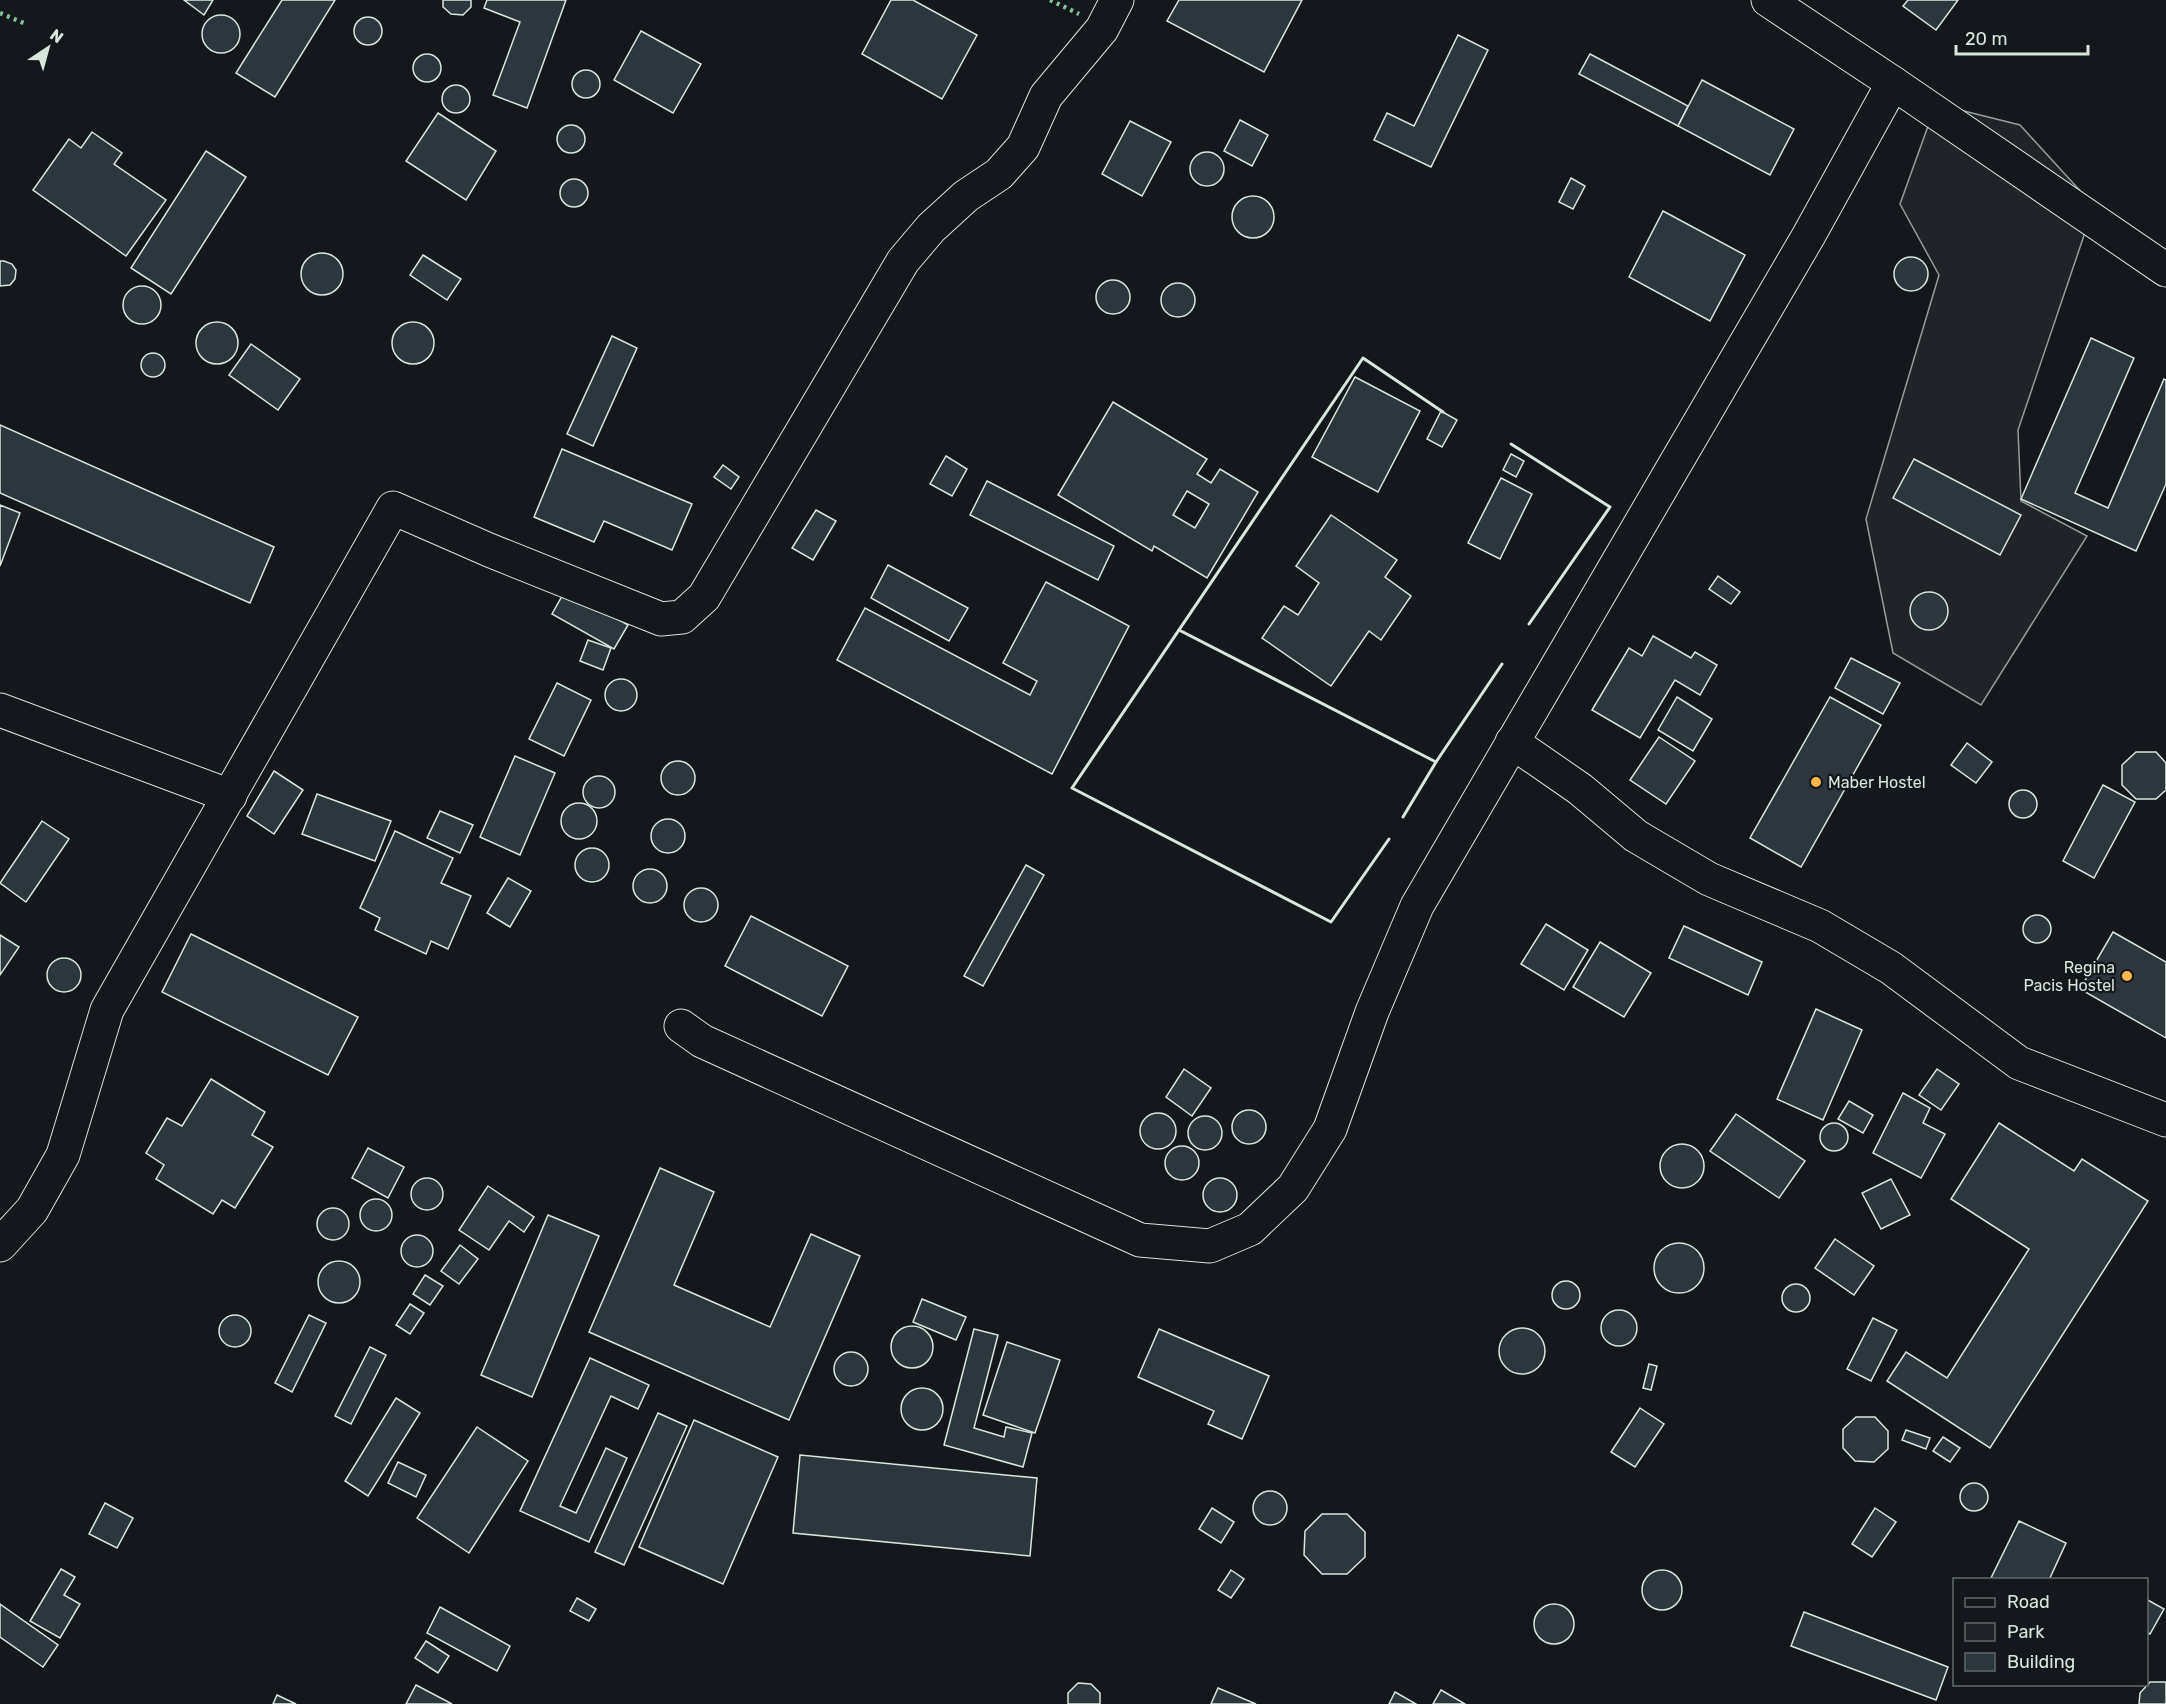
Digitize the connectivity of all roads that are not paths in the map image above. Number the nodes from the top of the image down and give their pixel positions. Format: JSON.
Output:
{"nodes":[{"id":1,"x":1117,"y":0,"type":"edge"},
{"id":2,"x":1768,"y":0,"type":"edge"},
{"id":3,"x":1804,"y":9,"type":"edge"},
{"id":4,"x":1893,"y":83,"type":"junction"},
{"id":5,"x":2166,"y":270,"type":"edge"},
{"id":6,"x":0,"y":710,"type":"edge"},
{"id":7,"x":1512,"y":742,"type":"junction"},
{"id":8,"x":230,"y":796,"type":"junction"},
{"id":9,"x":681,"y":1026,"type":"dead end"},
{"id":10,"x":2166,"y":1120,"type":"edge"},
{"id":11,"x":0,"y":1245,"type":"edge"}],
"edges":[{"from":1,"to":8,"type":"street"},
{"from":2,"to":3,"type":"street"},
{"from":3,"to":4,"type":"street"},
{"from":4,"to":5,"type":"street"},
{"from":4,"to":7,"type":"street"},
{"from":6,"to":8,"type":"street"},
{"from":7,"to":9,"type":"street"},
{"from":7,"to":10,"type":"street"},
{"from":8,"to":11,"type":"street"}]}
